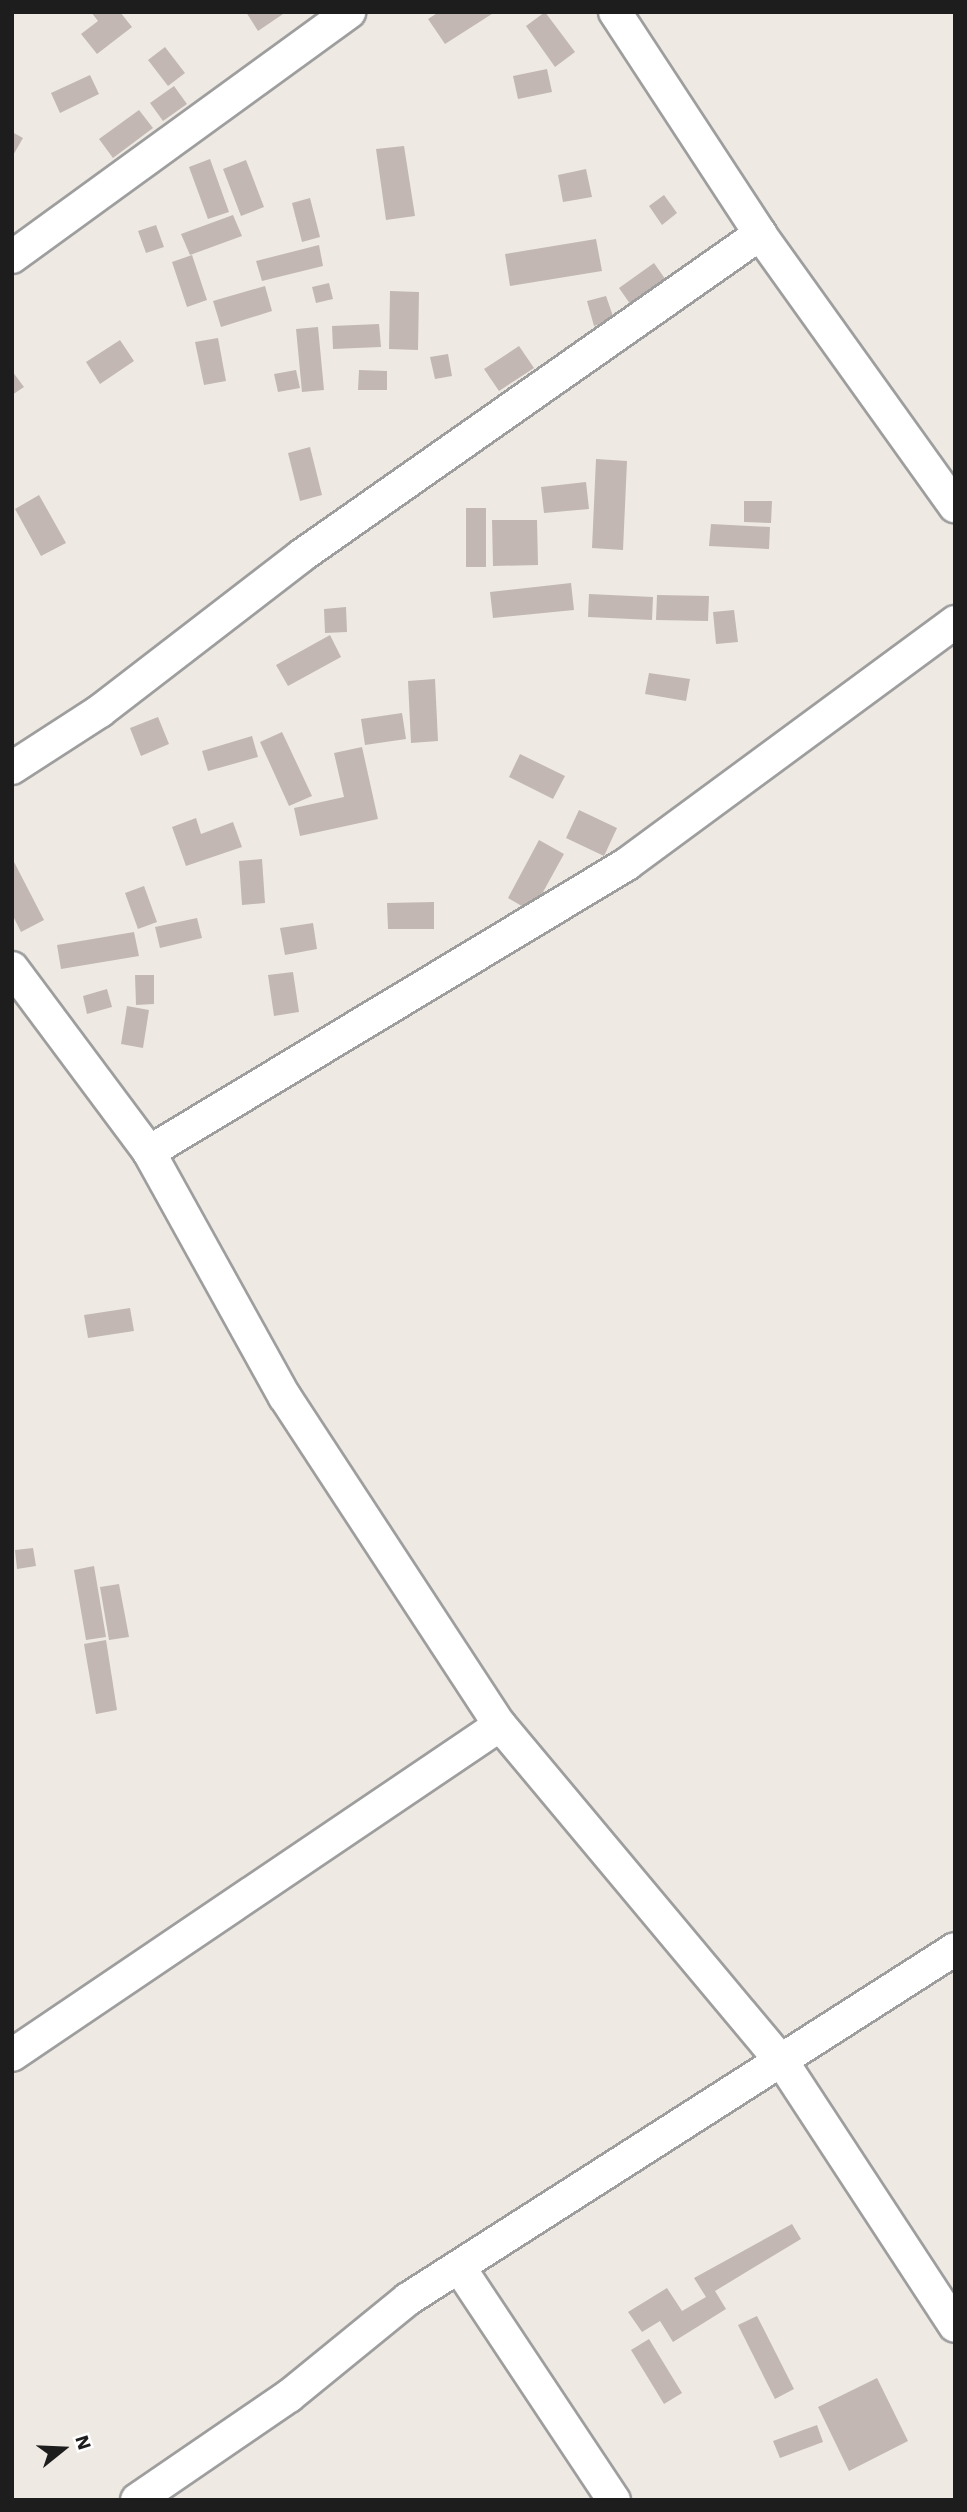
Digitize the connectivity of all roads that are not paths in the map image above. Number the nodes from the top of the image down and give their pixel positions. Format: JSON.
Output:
{"nodes":[{"id":1,"x":349,"y":12,"type":"edge"},
{"id":2,"x":615,"y":12,"type":"edge"},
{"id":3,"x":760,"y":234,"type":"junction"},
{"id":4,"x":12,"y":257,"type":"edge"},
{"id":5,"x":955,"y":506,"type":"edge"},
{"id":6,"x":955,"y":622,"type":"edge"},
{"id":7,"x":12,"y":768,"type":"edge"},
{"id":8,"x":12,"y":968,"type":"edge"},
{"id":9,"x":149,"y":1152,"type":"junction"},
{"id":10,"x":500,"y":1725,"type":"junction"},
{"id":11,"x":955,"y":1949,"type":"edge"},
{"id":12,"x":12,"y":2055,"type":"edge"},
{"id":13,"x":783,"y":2063,"type":"junction"},
{"id":14,"x":460,"y":2267,"type":"junction"},
{"id":15,"x":955,"y":2326,"type":"edge"},
{"id":16,"x":156,"y":2495,"type":"edge"},
{"id":17,"x":614,"y":2500,"type":"edge"}],
"edges":[{"from":1,"to":4,"type":"street"},
{"from":2,"to":3,"type":"street"},
{"from":3,"to":5,"type":"street"},
{"from":3,"to":7,"type":"street"},
{"from":6,"to":9,"type":"street"},
{"from":8,"to":9,"type":"street"},
{"from":9,"to":10,"type":"street"},
{"from":10,"to":12,"type":"street"},
{"from":10,"to":13,"type":"street"},
{"from":11,"to":13,"type":"street"},
{"from":13,"to":14,"type":"street"},
{"from":13,"to":15,"type":"street"},
{"from":14,"to":16,"type":"street"},
{"from":14,"to":17,"type":"street"}]}
